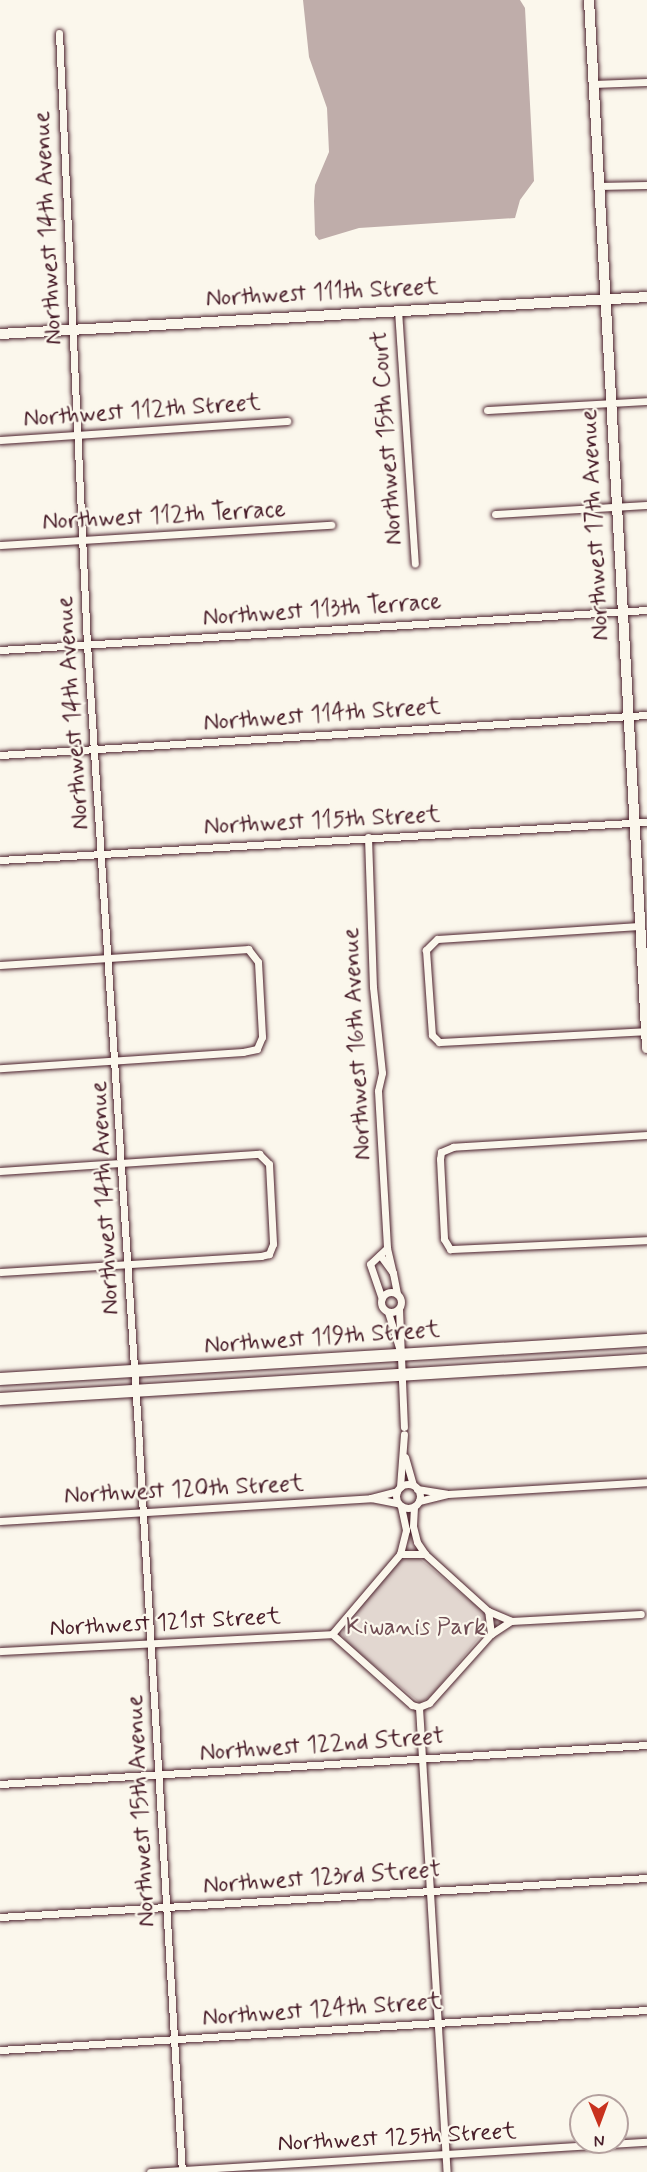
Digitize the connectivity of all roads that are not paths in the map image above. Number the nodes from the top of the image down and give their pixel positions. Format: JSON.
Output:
{"nodes":[{"id":1,"x":589,"y":0,"type":"edge"},
{"id":2,"x":59,"y":33,"type":"dead end"},
{"id":3,"x":647,"y":82,"type":"edge"},
{"id":4,"x":593,"y":84,"type":"junction"},
{"id":5,"x":647,"y":184,"type":"edge"},
{"id":6,"x":598,"y":186,"type":"junction"},
{"id":7,"x":647,"y":297,"type":"edge"},
{"id":8,"x":603,"y":299,"type":"junction"},
{"id":9,"x":398,"y":310,"type":"junction"},
{"id":10,"x":73,"y":329,"type":"junction"},
{"id":11,"x":0,"y":334,"type":"edge"},
{"id":12,"x":647,"y":401,"type":"edge"},
{"id":13,"x":609,"y":403,"type":"junction"},
{"id":14,"x":487,"y":410,"type":"dead end"},
{"id":15,"x":287,"y":422,"type":"dead end"},
{"id":16,"x":78,"y":435,"type":"junction"},
{"id":17,"x":0,"y":440,"type":"edge"},
{"id":18,"x":647,"y":505,"type":"edge"},
{"id":19,"x":615,"y":506,"type":"junction"},
{"id":20,"x":495,"y":514,"type":"dead end"},
{"id":21,"x":331,"y":525,"type":"dead end"},
{"id":22,"x":82,"y":540,"type":"junction"},
{"id":23,"x":0,"y":545,"type":"edge"},
{"id":24,"x":415,"y":563,"type":"dead end"},
{"id":25,"x":647,"y":610,"type":"edge"},
{"id":26,"x":621,"y":611,"type":"junction"},
{"id":27,"x":87,"y":644,"type":"junction"},
{"id":28,"x":0,"y":650,"type":"edge"},
{"id":29,"x":647,"y":715,"type":"edge"},
{"id":30,"x":628,"y":716,"type":"junction"},
{"id":31,"x":94,"y":749,"type":"junction"},
{"id":32,"x":0,"y":755,"type":"edge"},
{"id":33,"x":647,"y":822,"type":"edge"},
{"id":34,"x":634,"y":823,"type":"junction"},
{"id":35,"x":368,"y":837,"type":"junction"},
{"id":36,"x":103,"y":853,"type":"junction"},
{"id":37,"x":0,"y":860,"type":"edge"},
{"id":38,"x":639,"y":926,"type":"junction"},
{"id":39,"x":110,"y":958,"type":"junction"},
{"id":40,"x":0,"y":965,"type":"edge"},
{"id":41,"x":646,"y":1031,"type":"edge"},
{"id":42,"x":647,"y":1048,"type":"edge"},
{"id":43,"x":116,"y":1061,"type":"junction"},
{"id":44,"x":0,"y":1068,"type":"edge"},
{"id":45,"x":647,"y":1135,"type":"edge"},
{"id":46,"x":123,"y":1163,"type":"junction"},
{"id":47,"x":0,"y":1171,"type":"edge"},
{"id":48,"x":647,"y":1240,"type":"edge"},
{"id":49,"x":387,"y":1248,"type":"junction"},
{"id":50,"x":381,"y":1256,"type":"junction"},
{"id":51,"x":128,"y":1263,"type":"junction"},
{"id":52,"x":0,"y":1272,"type":"edge"},
{"id":53,"x":391,"y":1272,"type":"junction"},
{"id":54,"x":377,"y":1275,"type":"junction"},
{"id":55,"x":397,"y":1294,"type":"junction"},
{"id":56,"x":382,"y":1298,"type":"junction"},
{"id":57,"x":399,"y":1308,"type":"junction"},
{"id":58,"x":387,"y":1312,"type":"junction"},
{"id":59,"x":647,"y":1340,"type":"edge"},
{"id":60,"x":400,"y":1354,"type":"junction"},
{"id":61,"x":647,"y":1360,"type":"edge"},
{"id":62,"x":136,"y":1371,"type":"junction"},
{"id":63,"x":402,"y":1375,"type":"junction"},
{"id":64,"x":0,"y":1379,"type":"edge"},
{"id":65,"x":137,"y":1391,"type":"junction"},
{"id":66,"x":0,"y":1399,"type":"edge"},
{"id":67,"x":405,"y":1456,"type":"junction"},
{"id":68,"x":647,"y":1482,"type":"edge"},
{"id":69,"x":415,"y":1487,"type":"junction"},
{"id":70,"x":398,"y":1489,"type":"junction"},
{"id":71,"x":447,"y":1494,"type":"junction"},
{"id":72,"x":371,"y":1498,"type":"junction"},
{"id":73,"x":417,"y":1504,"type":"junction"},
{"id":74,"x":399,"y":1505,"type":"junction"},
{"id":75,"x":143,"y":1512,"type":"junction"},
{"id":76,"x":0,"y":1521,"type":"edge"},
{"id":77,"x":400,"y":1554,"type":"junction"},
{"id":78,"x":425,"y":1554,"type":"junction"},
{"id":79,"x":488,"y":1611,"type":"junction"},
{"id":80,"x":641,"y":1614,"type":"dead end"},
{"id":81,"x":511,"y":1621,"type":"junction"},
{"id":82,"x":332,"y":1634,"type":"junction"},
{"id":83,"x":491,"y":1634,"type":"junction"},
{"id":84,"x":151,"y":1643,"type":"junction"},
{"id":85,"x":0,"y":1651,"type":"edge"},
{"id":86,"x":419,"y":1707,"type":"junction"},
{"id":87,"x":647,"y":1745,"type":"edge"},
{"id":88,"x":423,"y":1758,"type":"junction"},
{"id":89,"x":159,"y":1775,"type":"junction"},
{"id":90,"x":0,"y":1784,"type":"edge"},
{"id":91,"x":647,"y":1878,"type":"edge"},
{"id":92,"x":431,"y":1890,"type":"junction"},
{"id":93,"x":166,"y":1907,"type":"junction"},
{"id":94,"x":0,"y":1917,"type":"edge"},
{"id":95,"x":647,"y":2010,"type":"edge"},
{"id":96,"x":439,"y":2022,"type":"junction"},
{"id":97,"x":174,"y":2038,"type":"junction"},
{"id":98,"x":0,"y":2050,"type":"edge"},
{"id":99,"x":647,"y":2142,"type":"edge"},
{"id":100,"x":446,"y":2155,"type":"junction"},
{"id":101,"x":181,"y":2171,"type":"edge"},
{"id":102,"x":150,"y":2172,"type":"edge"},
{"id":103,"x":447,"y":2172,"type":"edge"}],
"edges":[{"from":1,"to":4,"type":"main road","name":"Northwest 17th Avenue"},
{"from":2,"to":10,"type":"street","name":"Northwest 14th Avenue"},
{"from":3,"to":4,"type":"street"},
{"from":4,"to":6,"type":"main road","name":"Northwest 17th Avenue"},
{"from":5,"to":6,"type":"street"},
{"from":6,"to":8,"type":"main road","name":"Northwest 17th Avenue"},
{"from":7,"to":8,"type":"main road","name":"Northwest 111th Street"},
{"from":8,"to":9,"type":"main road","name":"Northwest 111th Street"},
{"from":8,"to":13,"type":"main road","name":"Northwest 17th Avenue"},
{"from":9,"to":10,"type":"main road","name":"Northwest 111th Street"},
{"from":9,"to":24,"type":"street","name":"Northwest 15th Court"},
{"from":10,"to":11,"type":"main road","name":"Northwest 111th Street"},
{"from":10,"to":16,"type":"street","name":"Northwest 14th Avenue"},
{"from":12,"to":13,"type":"street"},
{"from":13,"to":14,"type":"street"},
{"from":13,"to":19,"type":"main road","name":"Northwest 17th Avenue"},
{"from":15,"to":16,"type":"street","name":"Northwest 112th Street"},
{"from":16,"to":17,"type":"street","name":"Northwest 112th Street"},
{"from":16,"to":22,"type":"street","name":"Northwest 14th Avenue"},
{"from":18,"to":19,"type":"street"},
{"from":19,"to":20,"type":"street"},
{"from":19,"to":26,"type":"main road","name":"Northwest 17th Avenue"},
{"from":21,"to":22,"type":"street","name":"Northwest 112th Terrace"},
{"from":22,"to":23,"type":"street","name":"Northwest 112th Terrace"},
{"from":22,"to":27,"type":"street","name":"Northwest 14th Avenue"},
{"from":25,"to":26,"type":"street","name":"Northwest 113th Terrace"},
{"from":26,"to":27,"type":"street","name":"Northwest 113th Terrace"},
{"from":26,"to":30,"type":"main road","name":"Northwest 17th Avenue"},
{"from":27,"to":28,"type":"street","name":"Northwest 113th Terrace"},
{"from":27,"to":31,"type":"street","name":"Northwest 14th Avenue"},
{"from":29,"to":30,"type":"street","name":"Northwest 114th Street"},
{"from":30,"to":31,"type":"street","name":"Northwest 114th Street"},
{"from":30,"to":34,"type":"main road","name":"Northwest 17th Avenue"},
{"from":31,"to":32,"type":"street","name":"Northwest 114th Street"},
{"from":31,"to":36,"type":"street","name":"Northwest 14th Avenue"},
{"from":33,"to":34,"type":"street","name":"Northwest 115th Street"},
{"from":34,"to":35,"type":"street","name":"Northwest 115th Street"},
{"from":34,"to":38,"type":"main road","name":"Northwest 17th Avenue"},
{"from":35,"to":36,"type":"street","name":"Northwest 115th Street"},
{"from":35,"to":49,"type":"street","name":"Northwest 16th Avenue"},
{"from":36,"to":37,"type":"street","name":"Northwest 115th Street"},
{"from":36,"to":39,"type":"street","name":"Northwest 14th Avenue"},
{"from":38,"to":41,"type":"main road","name":"Northwest 17th Avenue"},
{"from":38,"to":41,"type":"street"},
{"from":39,"to":40,"type":"street"},
{"from":39,"to":43,"type":"street","name":"Northwest 14th Avenue"},
{"from":39,"to":43,"type":"street"},
{"from":41,"to":42,"type":"main road","name":"Northwest 17th Avenue"},
{"from":43,"to":44,"type":"street"},
{"from":43,"to":46,"type":"street","name":"Northwest 14th Avenue"},
{"from":45,"to":48,"type":"street"},
{"from":46,"to":47,"type":"street"},
{"from":46,"to":51,"type":"street","name":"Northwest 14th Avenue"},
{"from":46,"to":51,"type":"street"},
{"from":49,"to":50,"type":"street","name":"Northwest 16th Avenue"},
{"from":49,"to":53,"type":"street","name":"Northwest 16th Avenue"},
{"from":50,"to":53,"type":"street","name":"Northwest 16th Avenue"},
{"from":50,"to":54,"type":"street","name":"Northwest 16th Avenue"},
{"from":51,"to":52,"type":"street"},
{"from":51,"to":62,"type":"street","name":"Northwest 14th Avenue"},
{"from":53,"to":54,"type":"street"},
{"from":53,"to":55,"type":"street","name":"Northwest 16th Avenue"},
{"from":54,"to":56,"type":"street","name":"Northwest 16th Avenue"},
{"from":55,"to":56,"type":"street"},
{"from":55,"to":57,"type":"street","name":"Northwest 16th Avenue"},
{"from":56,"to":58,"type":"street","name":"Northwest 16th Avenue"},
{"from":57,"to":58,"type":"street"},
{"from":57,"to":60,"type":"street","name":"Northwest 16th Avenue"},
{"from":58,"to":60,"type":"street","name":"Northwest 16th Avenue"},
{"from":59,"to":60,"type":"highway","name":"Northwest 119th Street"},
{"from":60,"to":62,"type":"highway","name":"Northwest 119th Street"},
{"from":60,"to":63,"type":"street","name":"Northwest 16th Avenue"},
{"from":61,"to":63,"type":"highway","name":"Northwest 119th Street"},
{"from":62,"to":64,"type":"highway","name":"Northwest 119th Street"},
{"from":62,"to":65,"type":"street","name":"Northwest 14th Avenue"},
{"from":63,"to":65,"type":"highway","name":"Northwest 119th Street"},
{"from":63,"to":67,"type":"street","name":"Northwest 16th Avenue"},
{"from":65,"to":66,"type":"highway","name":"Northwest 119th Street"},
{"from":65,"to":75,"type":"street","name":"Northwest 15th Avenue"},
{"from":67,"to":69,"type":"street"},
{"from":67,"to":70,"type":"street"},
{"from":68,"to":71,"type":"street","name":"Northwest 120th Street"},
{"from":69,"to":70,"type":"street","name":"Northwest 120th Street"},
{"from":69,"to":71,"type":"street","name":"Northwest 120th Street"},
{"from":69,"to":73,"type":"street"},
{"from":70,"to":72,"type":"street","name":"Northwest 120th Street"},
{"from":70,"to":74,"type":"street"},
{"from":71,"to":73,"type":"street","name":"Northwest 120th Street"},
{"from":72,"to":74,"type":"street","name":"Northwest 120th Street"},
{"from":72,"to":75,"type":"street","name":"Northwest 120th Street"},
{"from":73,"to":74,"type":"street","name":"Northwest 120th Street"},
{"from":73,"to":78,"type":"street"},
{"from":74,"to":77,"type":"street"},
{"from":75,"to":76,"type":"street","name":"Northwest 120th Street"},
{"from":75,"to":84,"type":"street","name":"Northwest 15th Avenue"},
{"from":77,"to":78,"type":"street"},
{"from":77,"to":82,"type":"street"},
{"from":78,"to":79,"type":"street"},
{"from":79,"to":81,"type":"street"},
{"from":79,"to":83,"type":"street"},
{"from":80,"to":81,"type":"street"},
{"from":81,"to":83,"type":"street"},
{"from":82,"to":84,"type":"street","name":"Northwest 121st Street"},
{"from":82,"to":86,"type":"street"},
{"from":83,"to":86,"type":"street"},
{"from":84,"to":85,"type":"street","name":"Northwest 121st Street"},
{"from":84,"to":89,"type":"street","name":"Northwest 15th Avenue"},
{"from":86,"to":88,"type":"street"},
{"from":87,"to":88,"type":"street","name":"Northwest 122nd Street"},
{"from":88,"to":89,"type":"street","name":"Northwest 122nd Street"},
{"from":88,"to":92,"type":"street"},
{"from":89,"to":90,"type":"street","name":"Northwest 122nd Street"},
{"from":89,"to":93,"type":"street","name":"Northwest 15th Avenue"},
{"from":91,"to":92,"type":"street","name":"Northwest 123rd Street"},
{"from":92,"to":93,"type":"street","name":"Northwest 123rd Street"},
{"from":92,"to":96,"type":"street"},
{"from":93,"to":94,"type":"street","name":"Northwest 123rd Street"},
{"from":93,"to":97,"type":"street","name":"Northwest 15th Avenue"},
{"from":95,"to":96,"type":"street","name":"Northwest 124th Street"},
{"from":96,"to":97,"type":"street","name":"Northwest 124th Street"},
{"from":96,"to":100,"type":"street"},
{"from":97,"to":98,"type":"street","name":"Northwest 124th Street"},
{"from":97,"to":101,"type":"street","name":"Northwest 15th Avenue"},
{"from":99,"to":100,"type":"street","name":"Northwest 125th Street"},
{"from":100,"to":101,"type":"street","name":"Northwest 125th Street"},
{"from":100,"to":103,"type":"street"},
{"from":101,"to":102,"type":"street","name":"Northwest 125th Street"}]}
